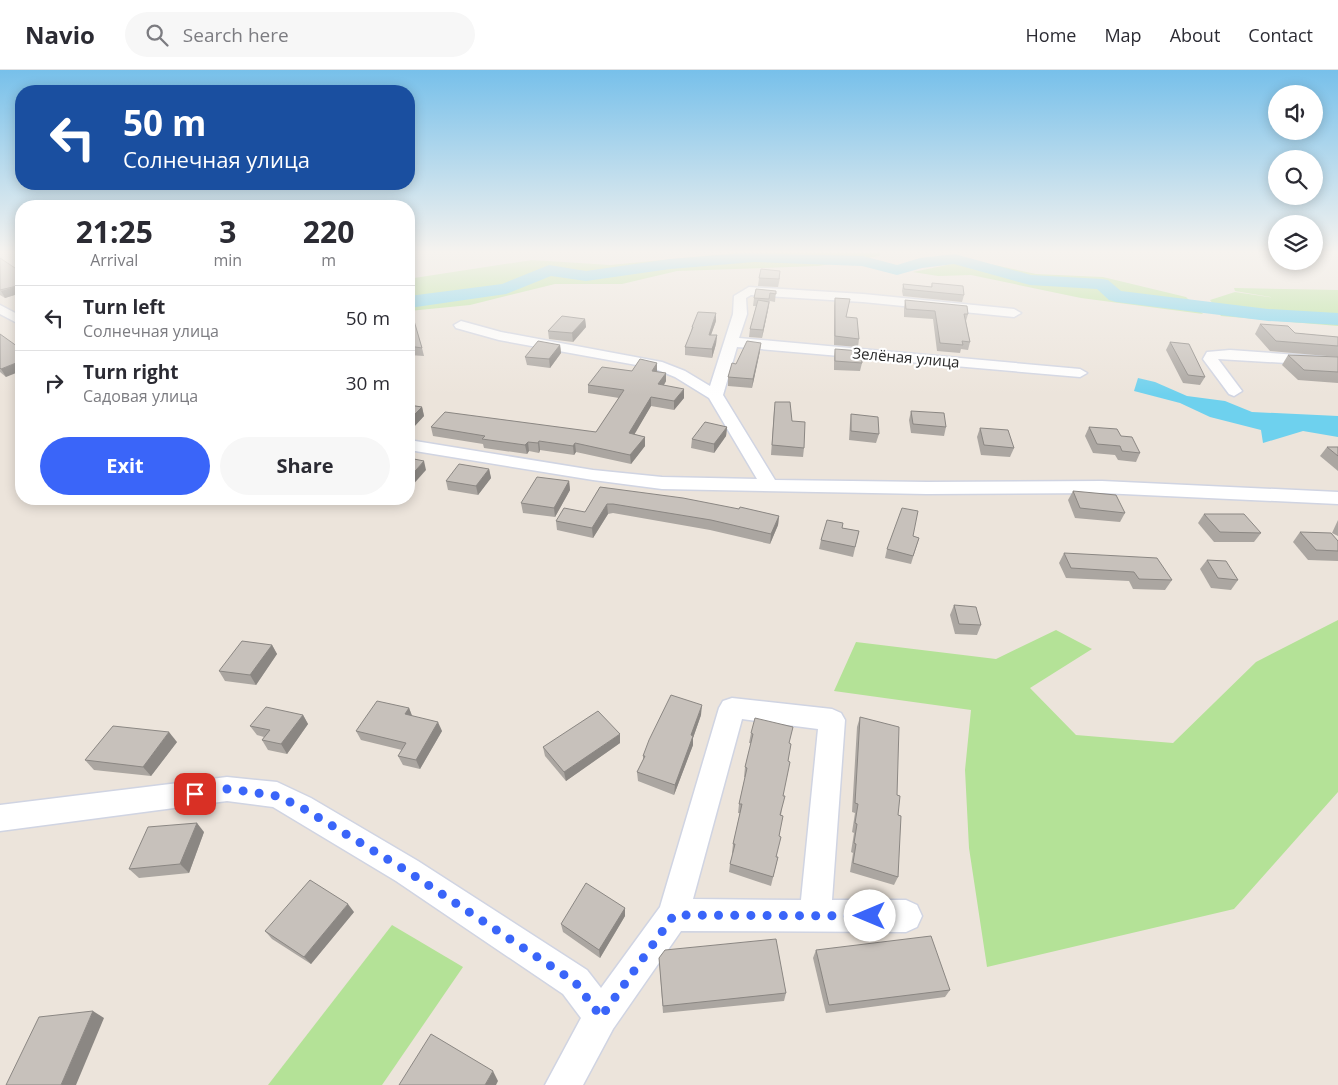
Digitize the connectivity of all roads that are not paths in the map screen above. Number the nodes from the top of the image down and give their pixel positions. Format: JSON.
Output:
{"nodes":[{"id":1,"x":740,"y":300,"type":"edge"},
{"id":2,"x":885,"y":300,"type":"edge"},
{"id":3,"x":0,"y":308,"type":"edge"},
{"id":4,"x":1014,"y":314,"type":"dead end"},
{"id":5,"x":15,"y":317,"type":"edge"},
{"id":6,"x":461,"y":326,"type":"dead end"},
{"id":7,"x":732,"y":342,"type":"junction"},
{"id":8,"x":1338,"y":362,"type":"edge"},
{"id":9,"x":1080,"y":373,"type":"dead end"},
{"id":10,"x":1234,"y":391,"type":"dead end"},
{"id":11,"x":715,"y":395,"type":"junction"},
{"id":12,"x":415,"y":445,"type":"edge"},
{"id":13,"x":769,"y":484,"type":"junction"},
{"id":14,"x":1338,"y":498,"type":"edge"},
{"id":15,"x":0,"y":818,"type":"edge"},
{"id":16,"x":674,"y":915,"type":"junction"},
{"id":17,"x":815,"y":916,"type":"junction"},
{"id":18,"x":906,"y":916,"type":"dead end"},
{"id":19,"x":601,"y":1017,"type":"junction"},
{"id":20,"x":563,"y":1085,"type":"edge"}],
"edges":[{"from":1,"to":7,"type":"street"},
{"from":2,"to":4,"type":"street"},
{"from":3,"to":5,"type":"street"},
{"from":6,"to":11,"type":"street"},
{"from":7,"to":9,"type":"street","name":"Зелёная улица"},
{"from":7,"to":11,"type":"street"},
{"from":8,"to":10,"type":"street"},
{"from":11,"to":13,"type":"street"},
{"from":12,"to":13,"type":"street"},
{"from":13,"to":14,"type":"street"},
{"from":15,"to":19,"type":"street"},
{"from":16,"to":17,"type":"street"},
{"from":16,"to":17,"type":"street"},
{"from":16,"to":19,"type":"street"},
{"from":17,"to":18,"type":"street"},
{"from":19,"to":20,"type":"street"}]}
